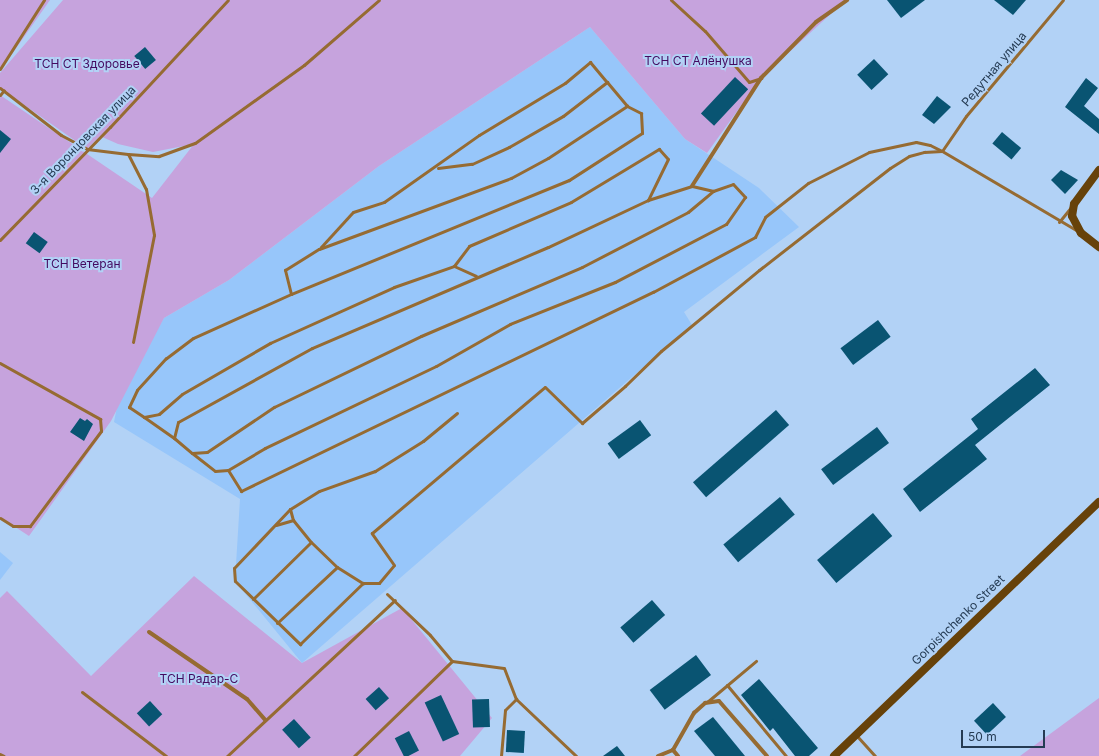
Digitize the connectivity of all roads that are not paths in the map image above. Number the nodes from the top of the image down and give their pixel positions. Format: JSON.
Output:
{"nodes":[{"id":1,"x":44,"y":0,"type":"edge"},
{"id":2,"x":228,"y":0,"type":"edge"},
{"id":3,"x":378,"y":0,"type":"edge"},
{"id":4,"x":671,"y":0,"type":"edge"},
{"id":5,"x":847,"y":0,"type":"edge"},
{"id":6,"x":1063,"y":0,"type":"edge"},
{"id":7,"x":0,"y":69,"type":"edge"},
{"id":8,"x":761,"y":78,"type":"junction"},
{"id":9,"x":606,"y":82,"type":"junction"},
{"id":10,"x":0,"y":88,"type":"edge"},
{"id":11,"x":4,"y":90,"type":"junction"},
{"id":12,"x":0,"y":95,"type":"edge"},
{"id":13,"x":627,"y":106,"type":"junction"},
{"id":14,"x":87,"y":149,"type":"junction"},
{"id":15,"x":942,"y":151,"type":"junction"},
{"id":16,"x":128,"y":154,"type":"junction"},
{"id":17,"x":436,"y":168,"type":"junction"},
{"id":18,"x":1099,"y":170,"type":"edge"},
{"id":19,"x":692,"y":186,"type":"junction"},
{"id":20,"x":713,"y":191,"type":"junction"},
{"id":21,"x":648,"y":200,"type":"junction"},
{"id":22,"x":1074,"y":204,"type":"junction"},
{"id":23,"x":1060,"y":222,"type":"junction"},
{"id":24,"x":1081,"y":233,"type":"junction"},
{"id":25,"x":0,"y":240,"type":"edge"},
{"id":26,"x":1099,"y":246,"type":"edge"},
{"id":27,"x":320,"y":249,"type":"junction"},
{"id":28,"x":454,"y":266,"type":"junction"},
{"id":29,"x":476,"y":276,"type":"junction"},
{"id":30,"x":291,"y":294,"type":"junction"},
{"id":31,"x":133,"y":342,"type":"dead end"},
{"id":32,"x":0,"y":363,"type":"edge"},
{"id":33,"x":457,"y":413,"type":"dead end"},
{"id":34,"x":144,"y":417,"type":"junction"},
{"id":35,"x":174,"y":438,"type":"junction"},
{"id":36,"x":192,"y":453,"type":"junction"},
{"id":37,"x":228,"y":470,"type":"junction"},
{"id":38,"x":1099,"y":502,"type":"edge"},
{"id":39,"x":290,"y":509,"type":"junction"},
{"id":40,"x":0,"y":518,"type":"edge"},
{"id":41,"x":293,"y":520,"type":"junction"},
{"id":42,"x":276,"y":525,"type":"junction"},
{"id":43,"x":312,"y":542,"type":"junction"},
{"id":44,"x":337,"y":567,"type":"junction"},
{"id":45,"x":363,"y":583,"type":"junction"},
{"id":46,"x":387,"y":594,"type":"dead end"},
{"id":47,"x":253,"y":599,"type":"junction"},
{"id":48,"x":395,"y":600,"type":"junction"},
{"id":49,"x":277,"y":623,"type":"junction"},
{"id":50,"x":149,"y":632,"type":"dead end"},
{"id":51,"x":452,"y":661,"type":"junction"},
{"id":52,"x":756,"y":661,"type":"dead end"},
{"id":53,"x":727,"y":685,"type":"junction"},
{"id":54,"x":82,"y":692,"type":"dead end"},
{"id":55,"x":516,"y":699,"type":"junction"},
{"id":56,"x":705,"y":703,"type":"junction"},
{"id":57,"x":265,"y":720,"type":"junction"},
{"id":58,"x":856,"y":735,"type":"junction"},
{"id":59,"x":673,"y":750,"type":"junction"},
{"id":60,"x":0,"y":754,"type":"edge"},
{"id":61,"x":4,"y":756,"type":"edge"},
{"id":62,"x":166,"y":756,"type":"edge"},
{"id":63,"x":227,"y":756,"type":"edge"},
{"id":64,"x":354,"y":756,"type":"edge"},
{"id":65,"x":501,"y":756,"type":"edge"},
{"id":66,"x":576,"y":756,"type":"edge"},
{"id":67,"x":658,"y":756,"type":"edge"},
{"id":68,"x":678,"y":756,"type":"edge"},
{"id":69,"x":767,"y":756,"type":"edge"},
{"id":70,"x":786,"y":756,"type":"edge"},
{"id":71,"x":834,"y":756,"type":"edge"},
{"id":72,"x":875,"y":756,"type":"edge"}],
"edges":[{"from":1,"to":7,"type":"lane"},
{"from":2,"to":14,"type":"lane","name":"3-я Воронцовская улица"},
{"from":3,"to":16,"type":"lane"},
{"from":4,"to":8,"type":"lane"},
{"from":5,"to":8,"type":"street"},
{"from":6,"to":15,"type":"lane","name":"Редутная улица"},
{"from":8,"to":19,"type":"street"},
{"from":9,"to":13,"type":"lane"},
{"from":9,"to":17,"type":"lane"},
{"from":9,"to":17,"type":"lane"},
{"from":10,"to":11,"type":"lane"},
{"from":11,"to":12,"type":"lane"},
{"from":11,"to":14,"type":"lane"},
{"from":13,"to":27,"type":"lane"},
{"from":13,"to":30,"type":"lane"},
{"from":14,"to":16,"type":"lane"},
{"from":14,"to":25,"type":"lane","name":"3-я Воронцовская улица"},
{"from":15,"to":23,"type":"lane"},
{"from":15,"to":37,"type":"lane"},
{"from":15,"to":45,"type":"lane"},
{"from":16,"to":31,"type":"lane"},
{"from":17,"to":27,"type":"lane"},
{"from":18,"to":22,"type":"main road"},
{"from":19,"to":20,"type":"lane"},
{"from":19,"to":21,"type":"lane"},
{"from":20,"to":36,"type":"lane"},
{"from":20,"to":37,"type":"lane"},
{"from":21,"to":28,"type":"lane"},
{"from":21,"to":29,"type":"lane"},
{"from":22,"to":23,"type":"lane"},
{"from":22,"to":24,"type":"main road"},
{"from":23,"to":24,"type":"lane"},
{"from":24,"to":26,"type":"main road"},
{"from":27,"to":30,"type":"lane"},
{"from":28,"to":29,"type":"lane"},
{"from":28,"to":34,"type":"lane"},
{"from":29,"to":35,"type":"lane"},
{"from":30,"to":34,"type":"lane"},
{"from":32,"to":40,"type":"lane"},
{"from":33,"to":39,"type":"lane"},
{"from":34,"to":35,"type":"lane"},
{"from":35,"to":36,"type":"lane"},
{"from":36,"to":37,"type":"lane"},
{"from":38,"to":58,"type":"main road","name":"Gorpishchenko Street"},
{"from":39,"to":41,"type":"lane"},
{"from":39,"to":42,"type":"lane"},
{"from":41,"to":42,"type":"lane"},
{"from":41,"to":43,"type":"lane"},
{"from":42,"to":47,"type":"lane"},
{"from":43,"to":44,"type":"lane"},
{"from":43,"to":47,"type":"lane"},
{"from":44,"to":45,"type":"lane"},
{"from":44,"to":49,"type":"lane"},
{"from":45,"to":49,"type":"lane"},
{"from":46,"to":48,"type":"lane"},
{"from":47,"to":49,"type":"lane"},
{"from":48,"to":51,"type":"lane"},
{"from":48,"to":57,"type":"lane"},
{"from":50,"to":57,"type":"street"},
{"from":51,"to":55,"type":"lane"},
{"from":51,"to":64,"type":"lane"},
{"from":52,"to":53,"type":"lane"},
{"from":53,"to":56,"type":"lane"},
{"from":53,"to":70,"type":"lane"},
{"from":54,"to":62,"type":"lane"},
{"from":55,"to":65,"type":"lane"},
{"from":55,"to":66,"type":"lane"},
{"from":56,"to":59,"type":"street"},
{"from":56,"to":69,"type":"street"},
{"from":57,"to":63,"type":"lane"},
{"from":58,"to":71,"type":"main road","name":"Gorpishchenko Street"},
{"from":58,"to":72,"type":"lane"},
{"from":59,"to":67,"type":"street"},
{"from":59,"to":68,"type":"street"},
{"from":60,"to":61,"type":"lane"}]}
